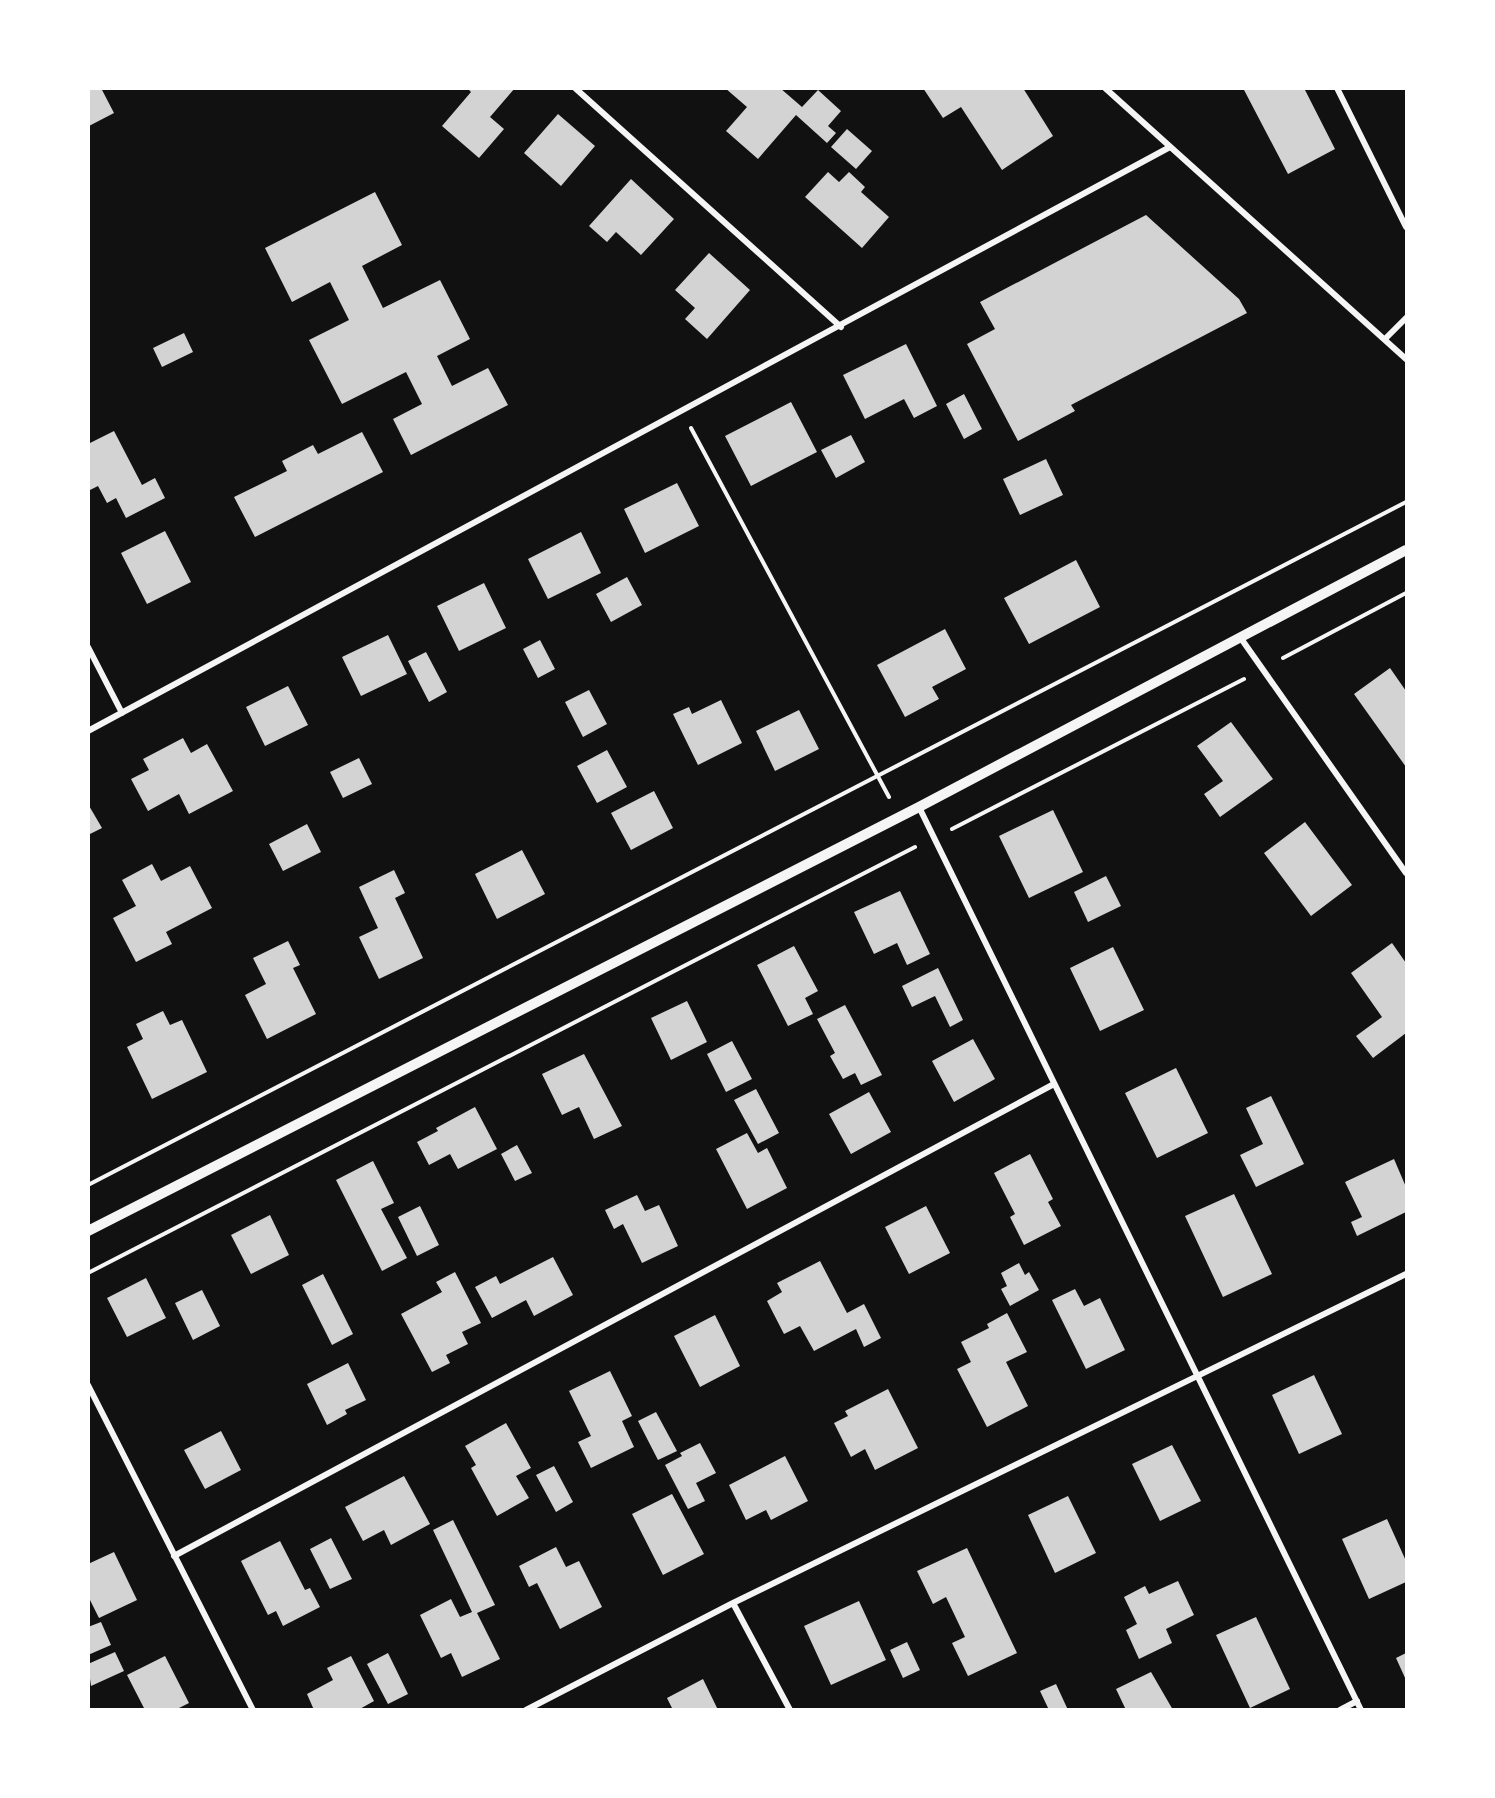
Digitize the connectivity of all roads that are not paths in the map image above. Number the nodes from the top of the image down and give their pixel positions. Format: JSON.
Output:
{"nodes":[{"id":1,"x":575,"y":88,"type":"edge"},
{"id":2,"x":1105,"y":88,"type":"edge"},
{"id":3,"x":1337,"y":88,"type":"edge"},
{"id":4,"x":1170,"y":147,"type":"junction"},
{"id":5,"x":1407,"y":227,"type":"edge"},
{"id":6,"x":1407,"y":318,"type":"edge"},
{"id":7,"x":841,"y":327,"type":"junction"},
{"id":8,"x":1385,"y":339,"type":"junction"},
{"id":9,"x":1407,"y":359,"type":"edge"},
{"id":10,"x":1407,"y":550,"type":"edge"},
{"id":11,"x":1240,"y":637,"type":"junction"},
{"id":12,"x":88,"y":647,"type":"edge"},
{"id":13,"x":122,"y":713,"type":"junction"},
{"id":14,"x":88,"y":731,"type":"edge"},
{"id":15,"x":919,"y":807,"type":"junction"},
{"id":16,"x":1407,"y":873,"type":"edge"},
{"id":17,"x":1054,"y":1084,"type":"junction"},
{"id":18,"x":88,"y":1231,"type":"edge"},
{"id":19,"x":1407,"y":1274,"type":"edge"},
{"id":20,"x":1199,"y":1377,"type":"junction"},
{"id":21,"x":88,"y":1385,"type":"edge"},
{"id":22,"x":174,"y":1556,"type":"junction"},
{"id":23,"x":733,"y":1603,"type":"junction"},
{"id":24,"x":1357,"y":1701,"type":"junction"},
{"id":25,"x":253,"y":1710,"type":"edge"},
{"id":26,"x":526,"y":1710,"type":"edge"},
{"id":27,"x":790,"y":1710,"type":"edge"},
{"id":28,"x":1340,"y":1710,"type":"edge"},
{"id":29,"x":1361,"y":1710,"type":"edge"}],
"edges":[{"from":1,"to":7,"type":"street"},
{"from":2,"to":4,"type":"street"},
{"from":3,"to":5,"type":"street"},
{"from":4,"to":7,"type":"street"},
{"from":4,"to":8,"type":"street"},
{"from":6,"to":8,"type":"street"},
{"from":7,"to":13,"type":"street"},
{"from":8,"to":9,"type":"street"},
{"from":10,"to":11,"type":"street"},
{"from":11,"to":15,"type":"street"},
{"from":11,"to":16,"type":"street"},
{"from":12,"to":13,"type":"street"},
{"from":13,"to":14,"type":"street"},
{"from":15,"to":17,"type":"street"},
{"from":15,"to":18,"type":"street"},
{"from":17,"to":20,"type":"street"},
{"from":17,"to":22,"type":"street"},
{"from":19,"to":20,"type":"street"},
{"from":20,"to":23,"type":"street"},
{"from":20,"to":24,"type":"street"},
{"from":21,"to":22,"type":"street"},
{"from":22,"to":25,"type":"street"},
{"from":23,"to":26,"type":"street"},
{"from":23,"to":27,"type":"street"},
{"from":24,"to":28,"type":"street"},
{"from":24,"to":29,"type":"street"}]}
